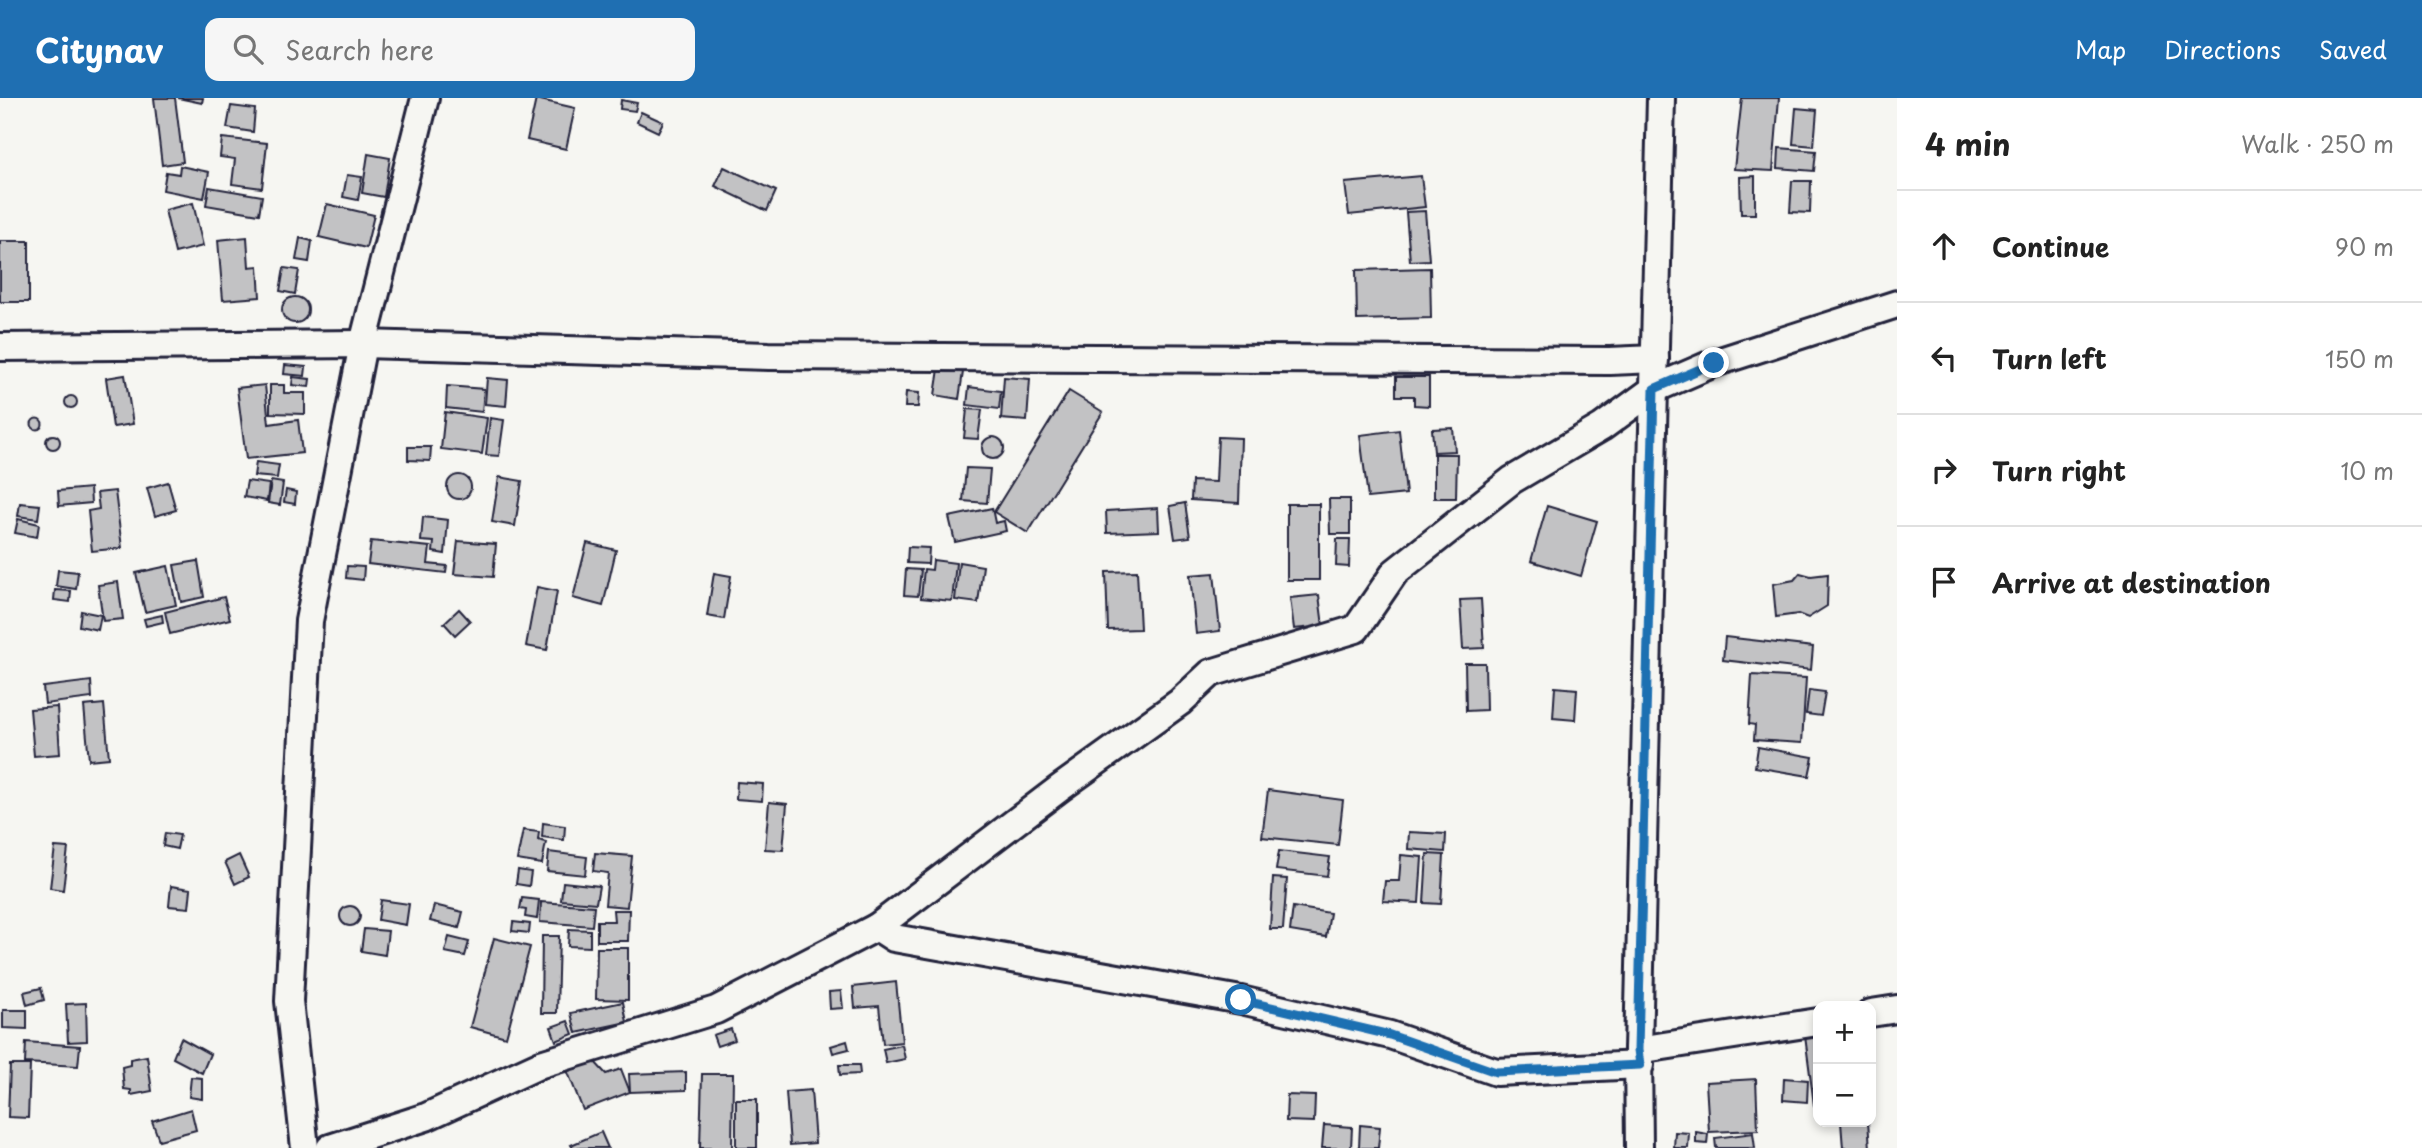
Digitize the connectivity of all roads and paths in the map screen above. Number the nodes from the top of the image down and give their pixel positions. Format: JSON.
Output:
{"nodes":[{"id":1,"x":425,"y":98,"type":"edge"},
{"id":2,"x":1661,"y":98,"type":"edge"},
{"id":3,"x":1897,"y":305,"type":"edge"},
{"id":4,"x":363,"y":344,"type":"junction"},
{"id":5,"x":0,"y":347,"type":"edge"},
{"id":6,"x":1655,"y":359,"type":"junction"},
{"id":7,"x":1654,"y":389,"type":"junction"},
{"id":8,"x":877,"y":927,"type":"junction"},
{"id":9,"x":1897,"y":1009,"type":"edge"},
{"id":10,"x":1876,"y":1012,"type":"edge"},
{"id":11,"x":1813,"y":1023,"type":"edge"},
{"id":12,"x":1639,"y":1057,"type":"junction"},
{"id":13,"x":305,"y":1148,"type":"edge"},
{"id":14,"x":330,"y":1148,"type":"edge"},
{"id":15,"x":1639,"y":1148,"type":"edge"}],
"edges":[{"from":1,"to":4,"type":"street"},
{"from":2,"to":6,"type":"street"},
{"from":3,"to":7,"type":"street"},
{"from":4,"to":5,"type":"street"},
{"from":4,"to":6,"type":"street"},
{"from":4,"to":13,"type":"street"},
{"from":6,"to":7,"type":"street"},
{"from":7,"to":8,"type":"street"},
{"from":7,"to":12,"type":"street"},
{"from":8,"to":12,"type":"street"},
{"from":8,"to":14,"type":"street"},
{"from":9,"to":10,"type":"street"},
{"from":11,"to":12,"type":"street"},
{"from":12,"to":15,"type":"street"}]}
